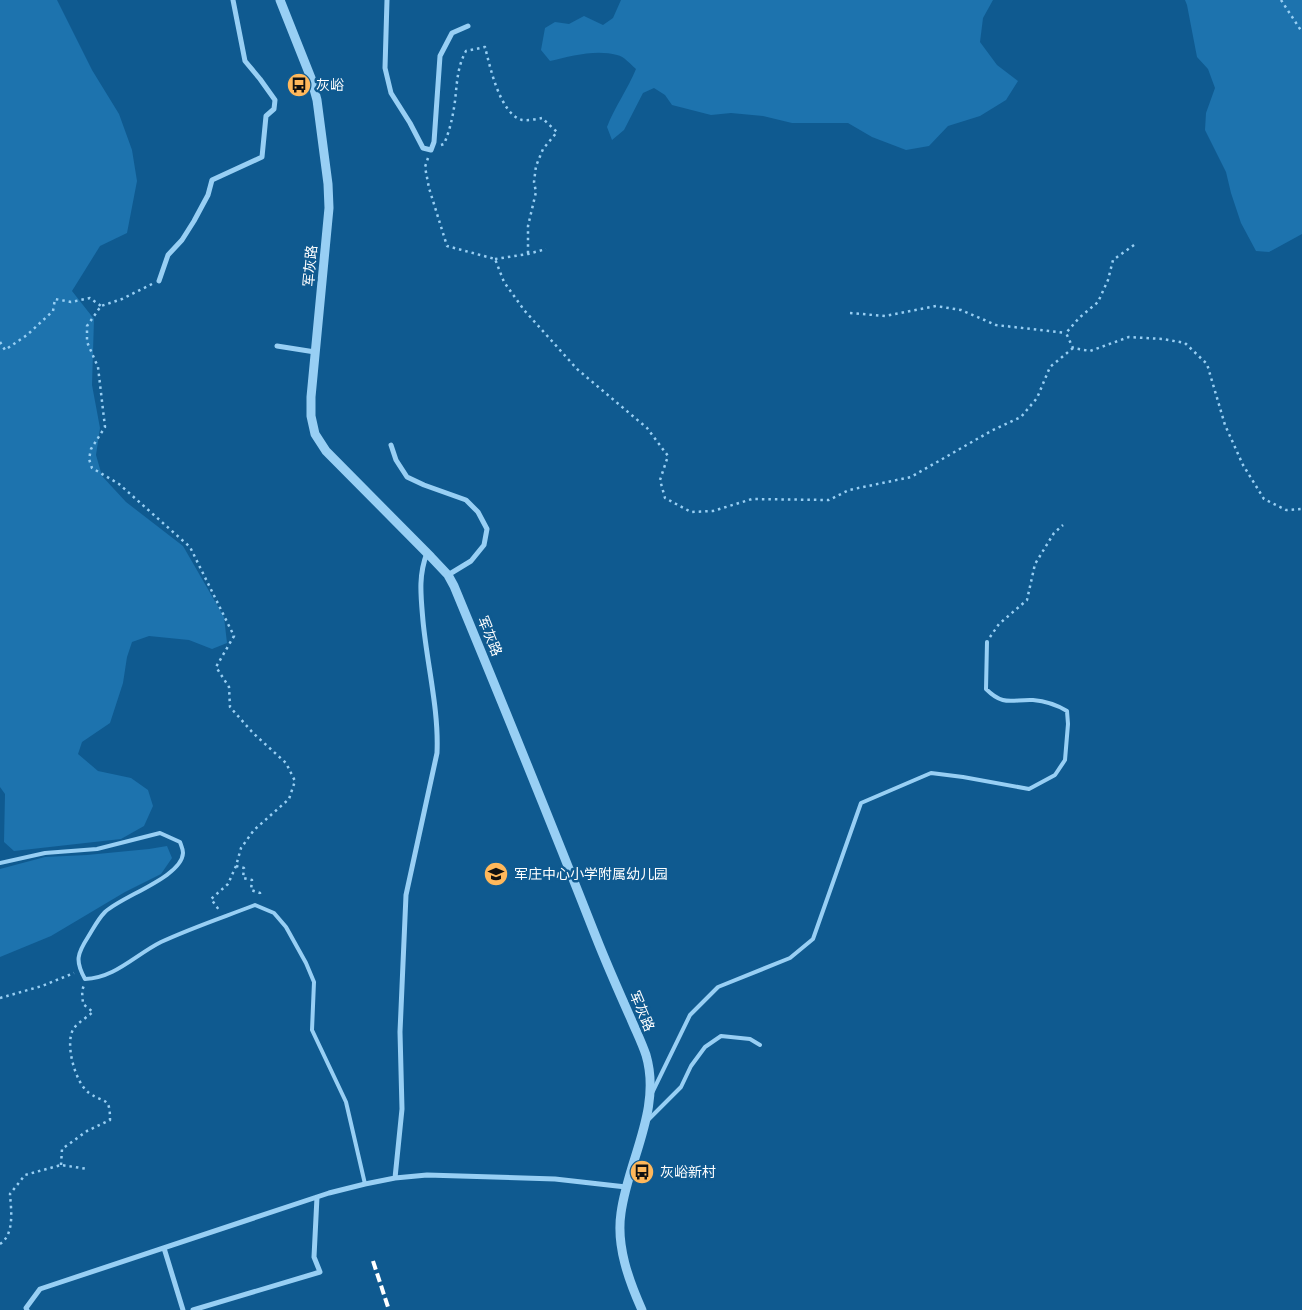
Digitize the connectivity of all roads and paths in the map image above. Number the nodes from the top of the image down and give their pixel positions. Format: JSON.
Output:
{"nodes":[{"id":1,"x":233,"y":0,"type":"edge"},
{"id":2,"x":280,"y":0,"type":"edge"},
{"id":3,"x":387,"y":0,"type":"edge"},
{"id":4,"x":1281,"y":0,"type":"edge"},
{"id":5,"x":468,"y":26,"type":"dead end"},
{"id":6,"x":1302,"y":32,"type":"edge"},
{"id":7,"x":431,"y":150,"type":"junction"},
{"id":8,"x":1134,"y":245,"type":"dead end"},
{"id":9,"x":546,"y":249,"type":"dead end"},
{"id":10,"x":528,"y":254,"type":"junction"},
{"id":11,"x":495,"y":259,"type":"junction"},
{"id":12,"x":159,"y":281,"type":"joint"},
{"id":13,"x":101,"y":306,"type":"junction"},
{"id":14,"x":850,"y":313,"type":"dead end"},
{"id":15,"x":1066,"y":333,"type":"junction"},
{"id":16,"x":0,"y":342,"type":"edge"},
{"id":17,"x":277,"y":346,"type":"dead end"},
{"id":18,"x":1073,"y":348,"type":"junction"},
{"id":19,"x":316,"y":352,"type":"junction"},
{"id":20,"x":391,"y":445,"type":"dead end"},
{"id":21,"x":1302,"y":509,"type":"edge"},
{"id":22,"x":1063,"y":525,"type":"dead end"},
{"id":23,"x":427,"y":553,"type":"junction"},
{"id":24,"x":448,"y":575,"type":"junction"},
{"id":25,"x":986,"y":642,"type":"joint"},
{"id":26,"x":0,"y":863,"type":"edge"},
{"id":27,"x":236,"y":866,"type":"junction"},
{"id":28,"x":260,"y":907,"type":"junction"},
{"id":29,"x":224,"y":917,"type":"junction"},
{"id":30,"x":80,"y":971,"type":"junction"},
{"id":31,"x":85,"y":979,"type":"junction"},
{"id":32,"x":0,"y":998,"type":"edge"},
{"id":33,"x":760,"y":1045,"type":"dead end"},
{"id":34,"x":651,"y":1095,"type":"junction"},
{"id":35,"x":646,"y":1122,"type":"junction"},
{"id":36,"x":61,"y":1165,"type":"junction"},
{"id":37,"x":88,"y":1168,"type":"dead end"},
{"id":38,"x":395,"y":1178,"type":"junction"},
{"id":39,"x":365,"y":1184,"type":"junction"},
{"id":40,"x":626,"y":1187,"type":"junction"},
{"id":41,"x":317,"y":1197,"type":"junction"},
{"id":42,"x":0,"y":1244,"type":"edge"},
{"id":43,"x":164,"y":1248,"type":"junction"},
{"id":44,"x":27,"y":1310,"type":"edge"},
{"id":45,"x":183,"y":1310,"type":"edge"},
{"id":46,"x":193,"y":1310,"type":"edge"},
{"id":47,"x":642,"y":1310,"type":"edge"}],
"edges":[{"from":1,"to":12,"type":"street"},
{"from":2,"to":19,"type":"street","name":"军灰路"},
{"from":3,"to":7,"type":"street"},
{"from":4,"to":6,"type":"path"},
{"from":5,"to":7,"type":"street"},
{"from":7,"to":10,"type":"path"},
{"from":7,"to":11,"type":"path"},
{"from":8,"to":15,"type":"path"},
{"from":9,"to":10,"type":"path"},
{"from":10,"to":11,"type":"path"},
{"from":11,"to":18,"type":"path"},
{"from":12,"to":13,"type":"path"},
{"from":13,"to":16,"type":"path"},
{"from":13,"to":27,"type":"path"},
{"from":14,"to":15,"type":"path"},
{"from":15,"to":18,"type":"path"},
{"from":17,"to":19,"type":"street"},
{"from":18,"to":21,"type":"path"},
{"from":19,"to":23,"type":"street","name":"军灰路"},
{"from":20,"to":24,"type":"street"},
{"from":22,"to":25,"type":"path"},
{"from":23,"to":24,"type":"street","name":"军灰路"},
{"from":23,"to":38,"type":"street"},
{"from":24,"to":34,"type":"street","name":"军灰路"},
{"from":25,"to":34,"type":"lane"},
{"from":26,"to":30,"type":"lane"},
{"from":27,"to":28,"type":"path"},
{"from":27,"to":29,"type":"path"},
{"from":28,"to":29,"type":"lane"},
{"from":28,"to":39,"type":"lane"},
{"from":29,"to":31,"type":"lane"},
{"from":30,"to":31,"type":"lane"},
{"from":30,"to":32,"type":"path"},
{"from":31,"to":36,"type":"path"},
{"from":33,"to":35,"type":"lane"},
{"from":34,"to":35,"type":"street","name":"军灰路"},
{"from":35,"to":40,"type":"street","name":"军灰路"},
{"from":36,"to":37,"type":"path"},
{"from":36,"to":42,"type":"path"},
{"from":38,"to":39,"type":"street"},
{"from":38,"to":40,"type":"street"},
{"from":39,"to":41,"type":"street"},
{"from":40,"to":47,"type":"street","name":"军灰路"},
{"from":41,"to":43,"type":"street"},
{"from":41,"to":46,"type":"street"},
{"from":43,"to":44,"type":"street"},
{"from":43,"to":45,"type":"street"}]}
